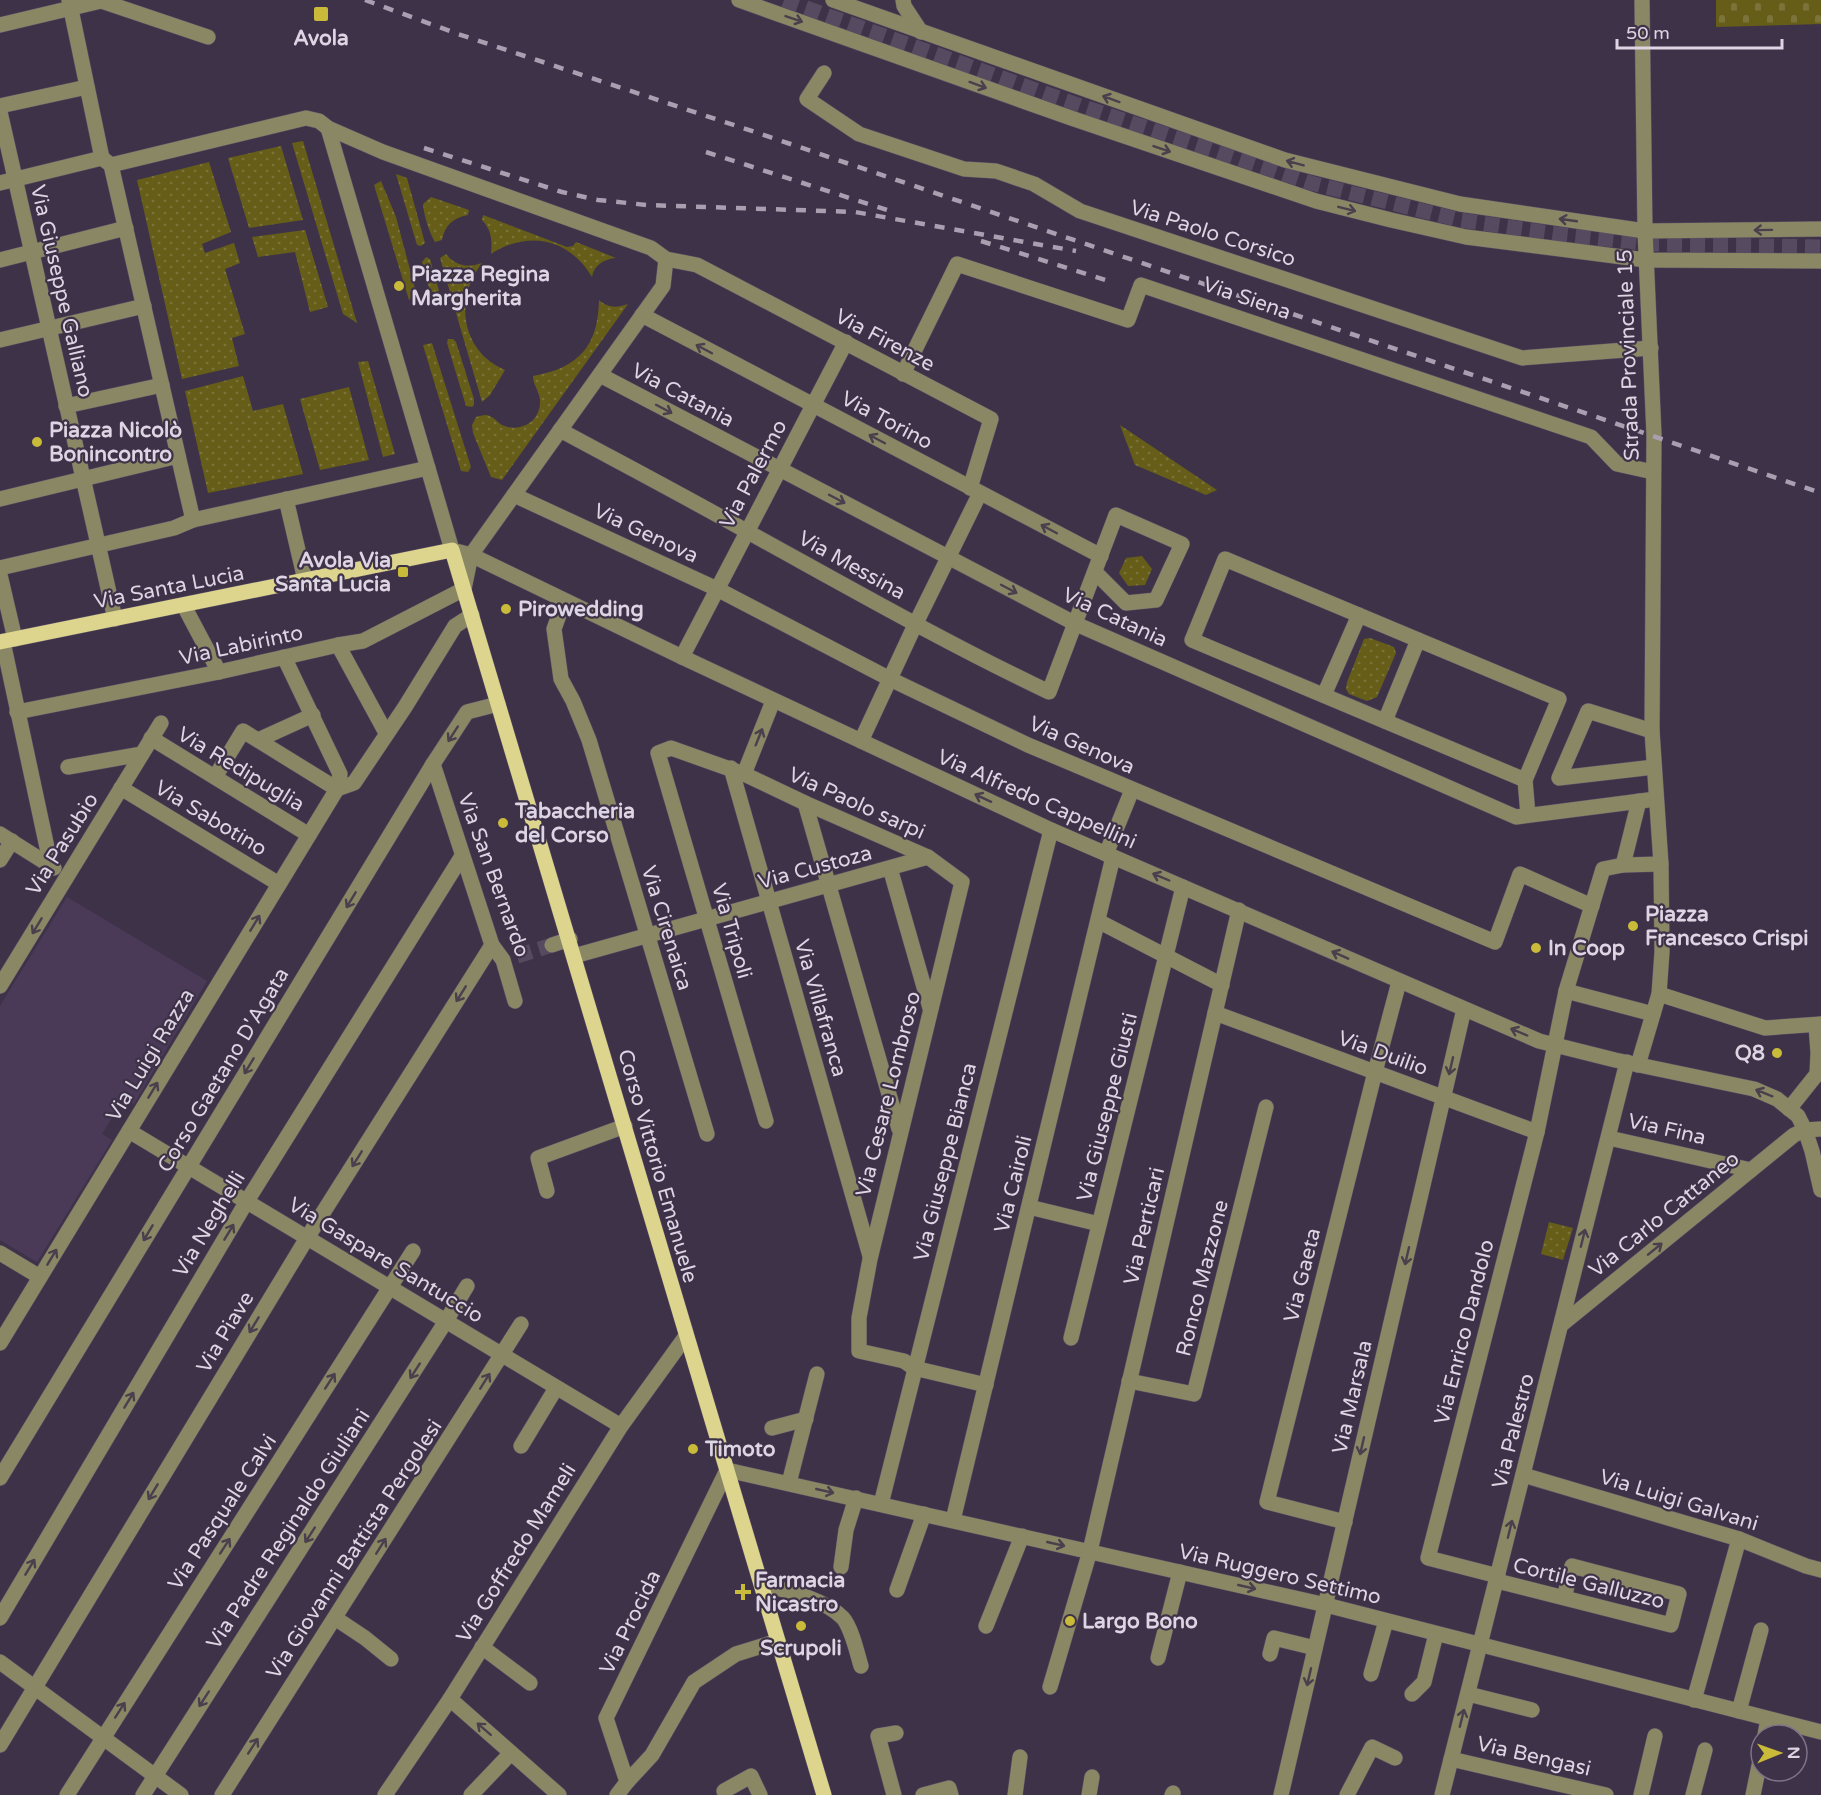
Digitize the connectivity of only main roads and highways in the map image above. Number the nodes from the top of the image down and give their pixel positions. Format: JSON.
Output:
{"nodes":[{"id":1,"x":452,"y":550,"type":"joint"},
{"id":2,"x":6,"y":641,"type":"edge"},
{"id":3,"x":824,"y":1795,"type":"edge"}],
"edges":[{"from":1,"to":2,"type":"main road","name":"Via Santa Lucia"},
{"from":1,"to":3,"type":"main road","name":"Corso Vittorio Emanuele"}]}
